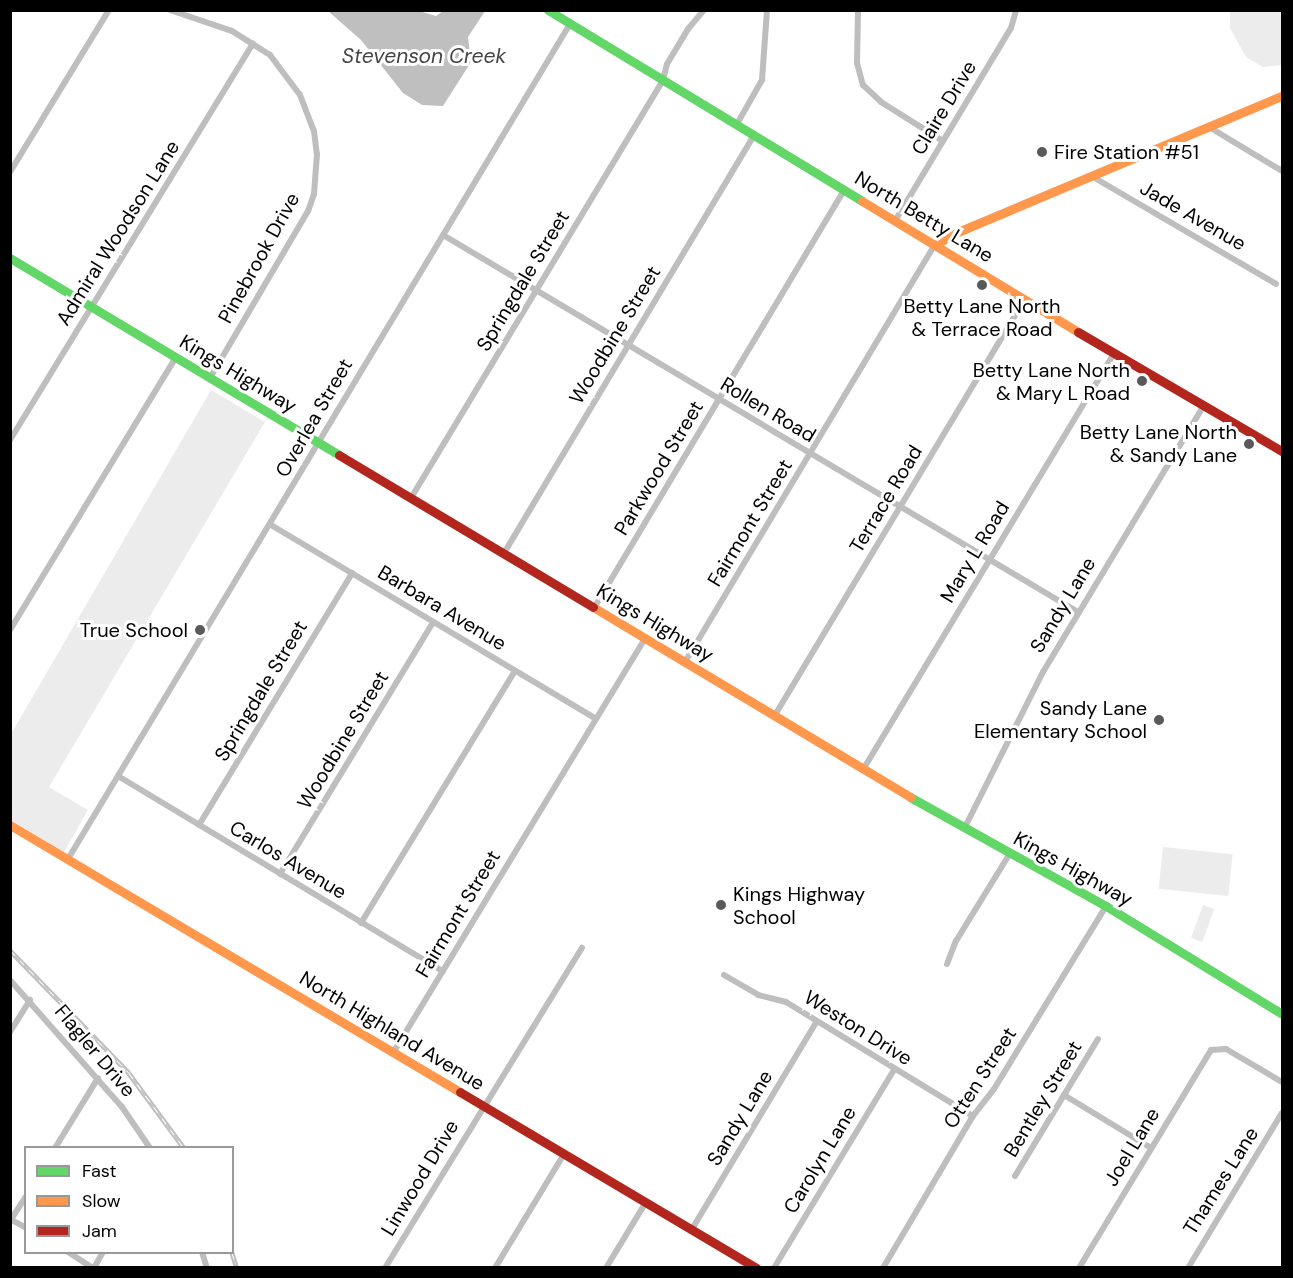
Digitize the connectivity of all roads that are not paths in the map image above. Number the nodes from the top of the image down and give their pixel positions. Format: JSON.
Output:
{"nodes":[{"id":1,"x":109,"y":10,"type":"edge"},
{"id":2,"x":170,"y":10,"type":"edge"},
{"id":3,"x":548,"y":10,"type":"edge"},
{"id":4,"x":704,"y":10,"type":"edge"},
{"id":5,"x":767,"y":10,"type":"edge"},
{"id":6,"x":858,"y":10,"type":"edge"},
{"id":7,"x":1017,"y":11,"type":"edge"},
{"id":8,"x":570,"y":24,"type":"junction"},
{"id":9,"x":253,"y":42,"type":"junction"},
{"id":10,"x":663,"y":80,"type":"junction"},
{"id":11,"x":1282,"y":96,"type":"edge"},
{"id":12,"x":737,"y":124,"type":"junction"},
{"id":13,"x":1209,"y":127,"type":"junction"},
{"id":14,"x":754,"y":135,"type":"junction"},
{"id":15,"x":943,"y":141,"type":"junction"},
{"id":16,"x":1282,"y":171,"type":"edge"},
{"id":17,"x":10,"y":172,"type":"edge"},
{"id":18,"x":1093,"y":177,"type":"junction"},
{"id":19,"x":844,"y":190,"type":"junction"},
{"id":20,"x":895,"y":221,"type":"junction"},
{"id":21,"x":443,"y":235,"type":"junction"},
{"id":22,"x":935,"y":245,"type":"junction"},
{"id":23,"x":10,"y":258,"type":"edge"},
{"id":24,"x":1276,"y":285,"type":"dead end"},
{"id":25,"x":537,"y":291,"type":"junction"},
{"id":26,"x":1024,"y":300,"type":"junction"},
{"id":27,"x":91,"y":308,"type":"junction"},
{"id":28,"x":628,"y":344,"type":"junction"},
{"id":29,"x":1114,"y":353,"type":"junction"},
{"id":30,"x":176,"y":357,"type":"junction"},
{"id":31,"x":210,"y":378,"type":"junction"},
{"id":32,"x":719,"y":400,"type":"junction"},
{"id":33,"x":1204,"y":405,"type":"junction"},
{"id":34,"x":10,"y":440,"type":"edge"},
{"id":35,"x":318,"y":443,"type":"junction"},
{"id":36,"x":1282,"y":451,"type":"edge"},
{"id":37,"x":811,"y":454,"type":"junction"},
{"id":38,"x":411,"y":498,"type":"junction"},
{"id":39,"x":900,"y":506,"type":"junction"},
{"id":40,"x":271,"y":525,"type":"junction"},
{"id":41,"x":504,"y":553,"type":"junction"},
{"id":42,"x":990,"y":559,"type":"junction"},
{"id":43,"x":352,"y":573,"type":"junction"},
{"id":44,"x":594,"y":608,"type":"junction"},
{"id":45,"x":1078,"y":612,"type":"junction"},
{"id":46,"x":433,"y":622,"type":"junction"},
{"id":47,"x":10,"y":630,"type":"edge"},
{"id":48,"x":645,"y":638,"type":"junction"},
{"id":49,"x":685,"y":662,"type":"junction"},
{"id":50,"x":515,"y":671,"type":"junction"},
{"id":51,"x":775,"y":715,"type":"junction"},
{"id":52,"x":596,"y":719,"type":"junction"},
{"id":53,"x":864,"y":768,"type":"junction"},
{"id":54,"x":118,"y":776,"type":"junction"},
{"id":55,"x":10,"y":825,"type":"edge"},
{"id":56,"x":199,"y":825,"type":"junction"},
{"id":57,"x":964,"y":829,"type":"junction"},
{"id":58,"x":1010,"y":855,"type":"junction"},
{"id":59,"x":68,"y":859,"type":"junction"},
{"id":60,"x":280,"y":874,"type":"junction"},
{"id":61,"x":1106,"y":906,"type":"junction"},
{"id":62,"x":361,"y":923,"type":"junction"},
{"id":63,"x":582,"y":948,"type":"dead end"},
{"id":64,"x":947,"y":964,"type":"dead end"},
{"id":65,"x":443,"y":971,"type":"junction"},
{"id":66,"x":724,"y":975,"type":"dead end"},
{"id":67,"x":10,"y":980,"type":"edge"},
{"id":68,"x":30,"y":1000,"type":"junction"},
{"id":69,"x":1282,"y":1014,"type":"edge"},
{"id":70,"x":816,"y":1023,"type":"junction"},
{"id":71,"x":10,"y":1032,"type":"edge"},
{"id":72,"x":1098,"y":1039,"type":"dead end"},
{"id":73,"x":393,"y":1053,"type":"junction"},
{"id":74,"x":894,"y":1070,"type":"junction"},
{"id":75,"x":98,"y":1078,"type":"junction"},
{"id":76,"x":1282,"y":1082,"type":"edge"},
{"id":77,"x":1064,"y":1095,"type":"junction"},
{"id":78,"x":483,"y":1106,"type":"junction"},
{"id":79,"x":1282,"y":1113,"type":"edge"},
{"id":80,"x":973,"y":1116,"type":"junction"},
{"id":81,"x":56,"y":1146,"type":"edge"},
{"id":82,"x":149,"y":1146,"type":"edge"},
{"id":83,"x":1151,"y":1148,"type":"junction"},
{"id":84,"x":564,"y":1154,"type":"junction"},
{"id":85,"x":1015,"y":1176,"type":"dead end"},
{"id":86,"x":24,"y":1199,"type":"edge"},
{"id":87,"x":646,"y":1202,"type":"junction"},
{"id":88,"x":11,"y":1220,"type":"edge"},
{"id":89,"x":692,"y":1229,"type":"junction"},
{"id":90,"x":71,"y":1254,"type":"edge"},
{"id":91,"x":102,"y":1254,"type":"edge"},
{"id":92,"x":94,"y":1268,"type":"edge"},
{"id":93,"x":385,"y":1268,"type":"edge"},
{"id":94,"x":495,"y":1268,"type":"edge"},
{"id":95,"x":606,"y":1268,"type":"edge"},
{"id":96,"x":757,"y":1268,"type":"edge"},
{"id":97,"x":774,"y":1268,"type":"edge"},
{"id":98,"x":883,"y":1268,"type":"edge"},
{"id":99,"x":1079,"y":1268,"type":"edge"},
{"id":100,"x":1188,"y":1268,"type":"edge"}],
"edges":[{"from":1,"to":17,"type":"street"},
{"from":2,"to":9,"type":"street","name":"Pinebrook Drive"},
{"from":3,"to":8,"type":"street","name":"North Betty Lane"},
{"from":4,"to":10,"type":"street","name":"Springdale Street"},
{"from":5,"to":12,"type":"street"},
{"from":6,"to":15,"type":"street"},
{"from":7,"to":15,"type":"street","name":"Claire Drive"},
{"from":8,"to":10,"type":"street","name":"North Betty Lane"},
{"from":8,"to":21,"type":"street","name":"Overlea Street"},
{"from":9,"to":27,"type":"street","name":"Admiral Woodson Lane"},
{"from":9,"to":31,"type":"street","name":"Pinebrook Drive"},
{"from":10,"to":12,"type":"street","name":"North Betty Lane"},
{"from":10,"to":25,"type":"street","name":"Springdale Street"},
{"from":11,"to":13,"type":"street"},
{"from":12,"to":14,"type":"street","name":"North Betty Lane"},
{"from":13,"to":16,"type":"street"},
{"from":13,"to":18,"type":"street"},
{"from":14,"to":19,"type":"street","name":"North Betty Lane"},
{"from":14,"to":28,"type":"street","name":"Woodbine Street"},
{"from":15,"to":20,"type":"street","name":"Claire Drive"},
{"from":18,"to":22,"type":"street"},
{"from":18,"to":24,"type":"street","name":"Jade Avenue"},
{"from":19,"to":20,"type":"street","name":"North Betty Lane"},
{"from":19,"to":32,"type":"street","name":"Parkwood Street"},
{"from":20,"to":22,"type":"street","name":"North Betty Lane"},
{"from":21,"to":25,"type":"street","name":"Rollen Road"},
{"from":21,"to":35,"type":"street","name":"Overlea Street"},
{"from":22,"to":26,"type":"street","name":"North Betty Lane"},
{"from":22,"to":37,"type":"street","name":"Fairmont Street"},
{"from":23,"to":27,"type":"street","name":"Kings Highway"},
{"from":25,"to":28,"type":"street","name":"Rollen Road"},
{"from":25,"to":38,"type":"street","name":"Springdale Street"},
{"from":26,"to":29,"type":"street","name":"North Betty Lane"},
{"from":26,"to":39,"type":"street","name":"Terrace Road"},
{"from":27,"to":30,"type":"street","name":"Kings Highway"},
{"from":27,"to":34,"type":"street","name":"Admiral Woodson Lane"},
{"from":28,"to":32,"type":"street","name":"Rollen Road"},
{"from":28,"to":41,"type":"street","name":"Woodbine Street"},
{"from":29,"to":33,"type":"street","name":"North Betty Lane"},
{"from":29,"to":42,"type":"street","name":"Mary L Road"},
{"from":30,"to":31,"type":"street","name":"Kings Highway"},
{"from":30,"to":47,"type":"street"},
{"from":31,"to":35,"type":"street","name":"Kings Highway"},
{"from":32,"to":37,"type":"street","name":"Rollen Road"},
{"from":32,"to":44,"type":"street","name":"Parkwood Street"},
{"from":33,"to":36,"type":"street","name":"North Betty Lane"},
{"from":33,"to":45,"type":"street","name":"Sandy Lane"},
{"from":35,"to":38,"type":"street","name":"Kings Highway"},
{"from":35,"to":40,"type":"street","name":"Overlea Street"},
{"from":37,"to":39,"type":"street","name":"Rollen Road"},
{"from":37,"to":49,"type":"street","name":"Fairmont Street"},
{"from":38,"to":41,"type":"street","name":"Kings Highway"},
{"from":39,"to":42,"type":"street","name":"Rollen Road"},
{"from":39,"to":51,"type":"street","name":"Terrace Road"},
{"from":40,"to":43,"type":"street","name":"Barbara Avenue"},
{"from":40,"to":54,"type":"street","name":"Overlea Street"},
{"from":41,"to":44,"type":"street","name":"Kings Highway"},
{"from":42,"to":45,"type":"street","name":"Rollen Road"},
{"from":42,"to":53,"type":"street","name":"Mary L Road"},
{"from":43,"to":46,"type":"street","name":"Barbara Avenue"},
{"from":43,"to":56,"type":"street","name":"Springdale Street"},
{"from":44,"to":48,"type":"street","name":"Kings Highway"},
{"from":45,"to":57,"type":"street","name":"Sandy Lane"},
{"from":46,"to":50,"type":"street","name":"Barbara Avenue"},
{"from":46,"to":60,"type":"street","name":"Woodbine Street"},
{"from":48,"to":49,"type":"street","name":"Kings Highway"},
{"from":48,"to":52,"type":"street","name":"Fairmont Street"},
{"from":49,"to":51,"type":"street","name":"Kings Highway"},
{"from":50,"to":52,"type":"street","name":"Barbara Avenue"},
{"from":50,"to":62,"type":"street"},
{"from":51,"to":53,"type":"street","name":"Kings Highway"},
{"from":52,"to":65,"type":"street","name":"Fairmont Street"},
{"from":53,"to":57,"type":"street","name":"Kings Highway"},
{"from":54,"to":56,"type":"street","name":"Carlos Avenue"},
{"from":54,"to":59,"type":"street","name":"Overlea Street"},
{"from":55,"to":59,"type":"street","name":"North Highland Avenue"},
{"from":56,"to":60,"type":"street","name":"Carlos Avenue"},
{"from":57,"to":58,"type":"street","name":"Kings Highway"},
{"from":58,"to":61,"type":"street","name":"Kings Highway"},
{"from":58,"to":64,"type":"street"},
{"from":59,"to":73,"type":"street","name":"North Highland Avenue"},
{"from":60,"to":62,"type":"street","name":"Carlos Avenue"},
{"from":61,"to":69,"type":"street","name":"Kings Highway"},
{"from":61,"to":80,"type":"street","name":"Otten Street"},
{"from":62,"to":65,"type":"street","name":"Carlos Avenue"},
{"from":63,"to":78,"type":"street","name":"Linwood Drive"},
{"from":65,"to":73,"type":"street","name":"Fairmont Street"},
{"from":66,"to":70,"type":"street","name":"Weston Drive"},
{"from":67,"to":68,"type":"street","name":"Flagler Drive"},
{"from":68,"to":71,"type":"street"},
{"from":68,"to":75,"type":"street","name":"Flagler Drive"},
{"from":70,"to":74,"type":"street","name":"Weston Drive"},
{"from":70,"to":89,"type":"street","name":"Sandy Lane"},
{"from":72,"to":77,"type":"street","name":"Bentley Street"},
{"from":73,"to":78,"type":"street","name":"North Highland Avenue"},
{"from":74,"to":80,"type":"street","name":"Weston Drive"},
{"from":74,"to":97,"type":"street","name":"Carolyn Lane"},
{"from":75,"to":81,"type":"street"},
{"from":75,"to":82,"type":"street","name":"Flagler Drive"},
{"from":76,"to":83,"type":"street","name":"Joel Lane"},
{"from":77,"to":83,"type":"street"},
{"from":77,"to":85,"type":"street","name":"Bentley Street"},
{"from":78,"to":84,"type":"street","name":"North Highland Avenue"},
{"from":78,"to":93,"type":"street","name":"Linwood Drive"},
{"from":79,"to":100,"type":"street","name":"Thames Lane"},
{"from":80,"to":98,"type":"street","name":"Otten Street"},
{"from":83,"to":99,"type":"street","name":"Joel Lane"},
{"from":84,"to":87,"type":"street","name":"North Highland Avenue"},
{"from":84,"to":94,"type":"street"},
{"from":86,"to":88,"type":"street"},
{"from":87,"to":89,"type":"street","name":"North Highland Avenue"},
{"from":87,"to":95,"type":"street"},
{"from":89,"to":96,"type":"street","name":"North Highland Avenue"},
{"from":90,"to":92,"type":"street"},
{"from":91,"to":92,"type":"street"}]}
